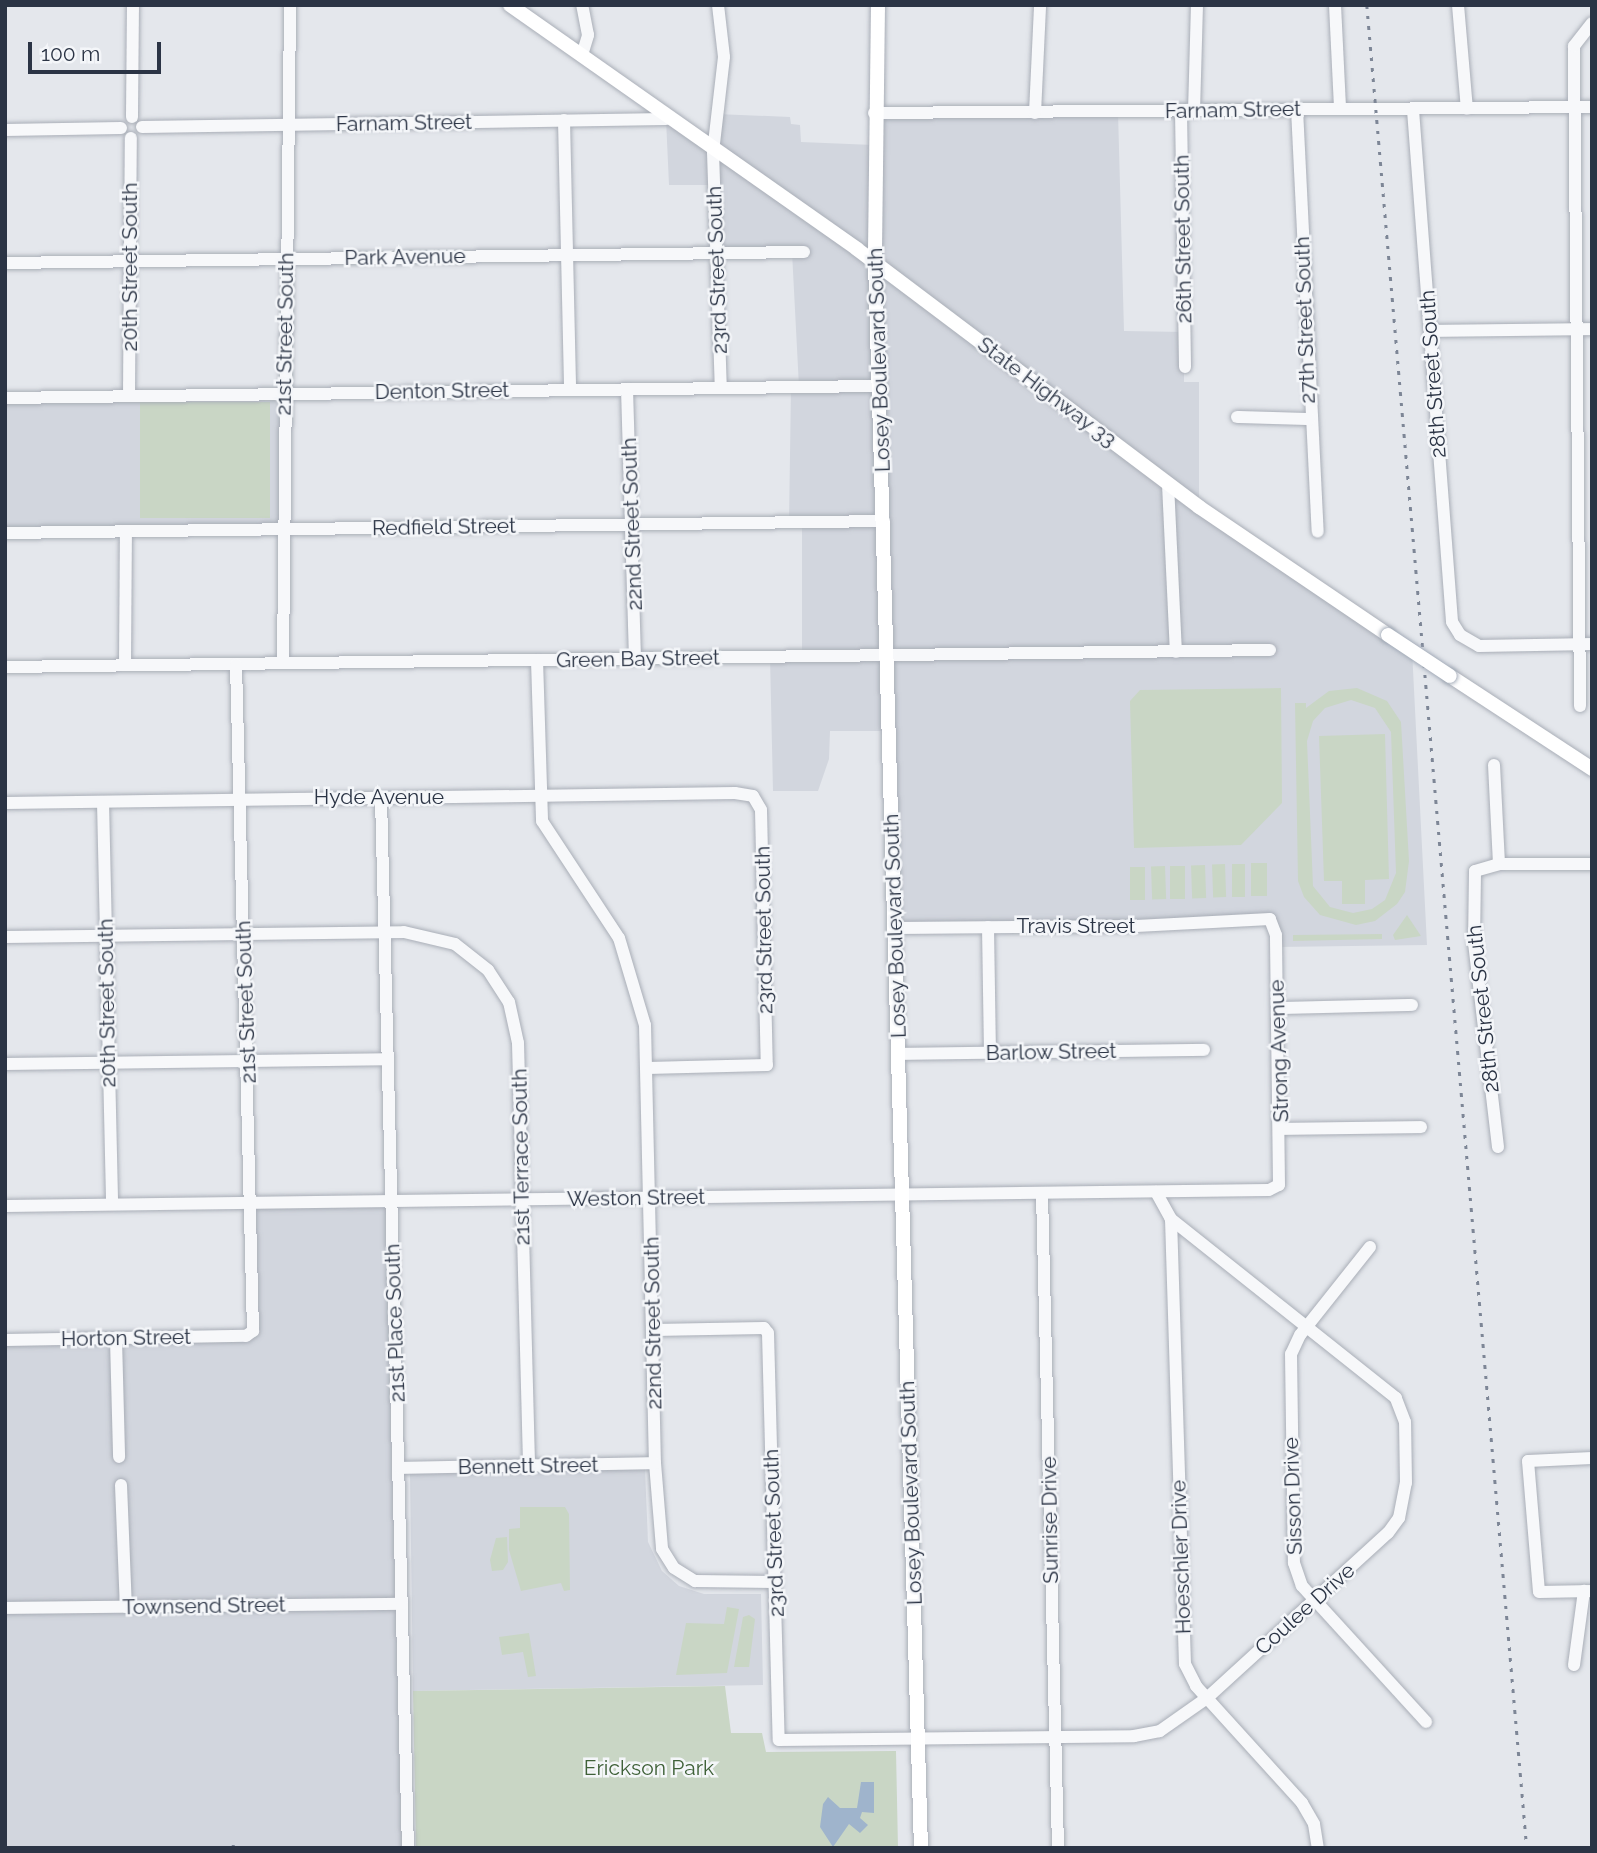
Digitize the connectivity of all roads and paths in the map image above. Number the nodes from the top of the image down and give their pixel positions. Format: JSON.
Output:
{"nodes":[{"id":1,"x":133,"y":5,"type":"edge"},
{"id":2,"x":290,"y":5,"type":"edge"},
{"id":3,"x":510,"y":5,"type":"edge"},
{"id":4,"x":582,"y":5,"type":"edge"},
{"id":5,"x":718,"y":5,"type":"edge"},
{"id":6,"x":878,"y":5,"type":"edge"},
{"id":7,"x":1040,"y":5,"type":"edge"},
{"id":8,"x":1197,"y":5,"type":"edge"},
{"id":9,"x":1335,"y":5,"type":"edge"},
{"id":10,"x":1458,"y":5,"type":"edge"},
{"id":11,"x":1592,"y":23,"type":"edge"},
{"id":12,"x":582,"y":55,"type":"junction"},
{"id":13,"x":1574,"y":107,"type":"junction"},
{"id":14,"x":1592,"y":107,"type":"edge"},
{"id":15,"x":1297,"y":109,"type":"junction"},
{"id":16,"x":1340,"y":109,"type":"junction"},
{"id":17,"x":1467,"y":109,"type":"junction"},
{"id":18,"x":1413,"y":110,"type":"junction"},
{"id":19,"x":1181,"y":111,"type":"junction"},
{"id":20,"x":1194,"y":112,"type":"junction"},
{"id":21,"x":874,"y":113,"type":"junction"},
{"id":22,"x":1035,"y":113,"type":"junction"},
{"id":23,"x":132,"y":117,"type":"junction"},
{"id":24,"x":666,"y":119,"type":"junction"},
{"id":25,"x":564,"y":120,"type":"junction"},
{"id":26,"x":289,"y":125,"type":"junction"},
{"id":27,"x":142,"y":127,"type":"junction"},
{"id":28,"x":121,"y":128,"type":"junction"},
{"id":29,"x":5,"y":130,"type":"edge"},
{"id":30,"x":131,"y":138,"type":"junction"},
{"id":31,"x":713,"y":152,"type":"junction"},
{"id":32,"x":804,"y":252,"type":"dead end"},
{"id":33,"x":718,"y":253,"type":"junction"},
{"id":34,"x":566,"y":255,"type":"junction"},
{"id":35,"x":287,"y":260,"type":"junction"},
{"id":36,"x":129,"y":261,"type":"junction"},
{"id":37,"x":875,"y":262,"type":"junction"},
{"id":38,"x":5,"y":263,"type":"edge"},
{"id":39,"x":1575,"y":329,"type":"junction"},
{"id":40,"x":1592,"y":329,"type":"edge"},
{"id":41,"x":1430,"y":331,"type":"junction"},
{"id":42,"x":1185,"y":367,"type":"dead end"},
{"id":43,"x":879,"y":386,"type":"junction"},
{"id":44,"x":721,"y":388,"type":"junction"},
{"id":45,"x":570,"y":389,"type":"junction"},
{"id":46,"x":627,"y":389,"type":"junction"},
{"id":47,"x":284,"y":394,"type":"junction"},
{"id":48,"x":129,"y":397,"type":"junction"},
{"id":49,"x":5,"y":398,"type":"edge"},
{"id":50,"x":1237,"y":417,"type":"dead end"},
{"id":51,"x":1309,"y":419,"type":"junction"},
{"id":52,"x":1168,"y":484,"type":"junction"},
{"id":53,"x":884,"y":521,"type":"junction"},
{"id":54,"x":632,"y":525,"type":"junction"},
{"id":55,"x":284,"y":529,"type":"junction"},
{"id":56,"x":126,"y":531,"type":"junction"},
{"id":57,"x":1318,"y":531,"type":"dead end"},
{"id":58,"x":5,"y":533,"type":"edge"},
{"id":59,"x":1585,"y":644,"type":"edge"},
{"id":60,"x":1270,"y":650,"type":"dead end"},
{"id":61,"x":1176,"y":652,"type":"junction"},
{"id":62,"x":888,"y":655,"type":"junction"},
{"id":63,"x":635,"y":659,"type":"junction"},
{"id":64,"x":537,"y":660,"type":"junction"},
{"id":65,"x":283,"y":663,"type":"junction"},
{"id":66,"x":236,"y":664,"type":"junction"},
{"id":67,"x":125,"y":665,"type":"junction"},
{"id":68,"x":5,"y":667,"type":"edge"},
{"id":69,"x":1580,"y":706,"type":"dead end"},
{"id":70,"x":1494,"y":765,"type":"dead end"},
{"id":71,"x":1592,"y":769,"type":"edge"},
{"id":72,"x":540,"y":796,"type":"junction"},
{"id":73,"x":753,"y":796,"type":"joint"},
{"id":74,"x":381,"y":798,"type":"junction"},
{"id":75,"x":239,"y":799,"type":"junction"},
{"id":76,"x":103,"y":802,"type":"junction"},
{"id":77,"x":5,"y":803,"type":"edge"},
{"id":78,"x":1499,"y":864,"type":"junction"},
{"id":79,"x":1592,"y":864,"type":"edge"},
{"id":80,"x":1256,"y":920,"type":"joint"},
{"id":81,"x":988,"y":927,"type":"junction"},
{"id":82,"x":895,"y":928,"type":"junction"},
{"id":83,"x":384,"y":932,"type":"junction"},
{"id":84,"x":244,"y":934,"type":"junction"},
{"id":85,"x":106,"y":936,"type":"junction"},
{"id":86,"x":5,"y":937,"type":"edge"},
{"id":87,"x":1412,"y":1005,"type":"dead end"},
{"id":88,"x":1277,"y":1008,"type":"junction"},
{"id":89,"x":1204,"y":1050,"type":"dead end"},
{"id":90,"x":990,"y":1052,"type":"junction"},
{"id":91,"x":899,"y":1054,"type":"junction"},
{"id":92,"x":387,"y":1059,"type":"junction"},
{"id":93,"x":247,"y":1061,"type":"junction"},
{"id":94,"x":108,"y":1063,"type":"junction"},
{"id":95,"x":5,"y":1064,"type":"edge"},
{"id":96,"x":647,"y":1068,"type":"junction"},
{"id":97,"x":1420,"y":1127,"type":"dead end"},
{"id":98,"x":1281,"y":1129,"type":"junction"},
{"id":99,"x":1498,"y":1147,"type":"dead end"},
{"id":100,"x":1267,"y":1190,"type":"joint"},
{"id":101,"x":1156,"y":1192,"type":"junction"},
{"id":102,"x":1042,"y":1193,"type":"junction"},
{"id":103,"x":902,"y":1195,"type":"junction"},
{"id":104,"x":650,"y":1198,"type":"junction"},
{"id":105,"x":522,"y":1199,"type":"junction"},
{"id":106,"x":391,"y":1201,"type":"junction"},
{"id":107,"x":251,"y":1203,"type":"junction"},
{"id":108,"x":112,"y":1204,"type":"junction"},
{"id":109,"x":5,"y":1206,"type":"edge"},
{"id":110,"x":1171,"y":1219,"type":"junction"},
{"id":111,"x":1370,"y":1247,"type":"dead end"},
{"id":112,"x":1307,"y":1326,"type":"junction"},
{"id":113,"x":654,"y":1330,"type":"junction"},
{"id":114,"x":246,"y":1336,"type":"joint"},
{"id":115,"x":116,"y":1339,"type":"junction"},
{"id":116,"x":5,"y":1340,"type":"edge"},
{"id":117,"x":119,"y":1457,"type":"dead end"},
{"id":118,"x":1592,"y":1458,"type":"edge"},
{"id":119,"x":655,"y":1463,"type":"junction"},
{"id":120,"x":529,"y":1466,"type":"junction"},
{"id":121,"x":401,"y":1468,"type":"junction"},
{"id":122,"x":121,"y":1485,"type":"dead end"},
{"id":123,"x":774,"y":1582,"type":"junction"},
{"id":124,"x":1588,"y":1591,"type":"edge"},
{"id":125,"x":1314,"y":1599,"type":"junction"},
{"id":126,"x":402,"y":1604,"type":"junction"},
{"id":127,"x":126,"y":1607,"type":"junction"},
{"id":128,"x":5,"y":1608,"type":"edge"},
{"id":129,"x":1574,"y":1665,"type":"dead end"},
{"id":130,"x":1207,"y":1698,"type":"junction"},
{"id":131,"x":1426,"y":1722,"type":"dead end"},
{"id":132,"x":1055,"y":1738,"type":"junction"},
{"id":133,"x":779,"y":1740,"type":"joint"},
{"id":134,"x":918,"y":1740,"type":"junction"},
{"id":135,"x":408,"y":1848,"type":"edge"},
{"id":136,"x":921,"y":1848,"type":"edge"},
{"id":137,"x":1058,"y":1848,"type":"edge"},
{"id":138,"x":1318,"y":1848,"type":"edge"}],
"edges":[{"from":1,"to":23,"type":"street"},
{"from":2,"to":26,"type":"street","name":"21st Street South"},
{"from":3,"to":12,"type":"main road","name":"State Highway 33"},
{"from":4,"to":12,"type":"street"},
{"from":5,"to":31,"type":"street","name":"23rd Street South"},
{"from":6,"to":21,"type":"main road","name":"Losey Boulevard South"},
{"from":7,"to":22,"type":"street"},
{"from":8,"to":20,"type":"street"},
{"from":9,"to":16,"type":"street"},
{"from":10,"to":17,"type":"street"},
{"from":11,"to":13,"type":"street"},
{"from":12,"to":24,"type":"main road","name":"State Highway 33"},
{"from":13,"to":14,"type":"street","name":"Farnam Street"},
{"from":13,"to":17,"type":"street","name":"Farnam Street"},
{"from":13,"to":39,"type":"street"},
{"from":15,"to":16,"type":"street","name":"Farnam Street"},
{"from":15,"to":20,"type":"street","name":"Farnam Street"},
{"from":15,"to":51,"type":"street","name":"27th Street South"},
{"from":16,"to":18,"type":"street","name":"Farnam Street"},
{"from":17,"to":18,"type":"street","name":"Farnam Street"},
{"from":18,"to":41,"type":"street","name":"28th Street South"},
{"from":19,"to":20,"type":"street","name":"Farnam Street"},
{"from":19,"to":22,"type":"street","name":"Farnam Street"},
{"from":19,"to":42,"type":"street","name":"26th Street South"},
{"from":21,"to":22,"type":"street","name":"Farnam Street"},
{"from":21,"to":37,"type":"main road","name":"Losey Boulevard South"},
{"from":23,"to":27,"type":"street"},
{"from":23,"to":28,"type":"street"},
{"from":24,"to":25,"type":"street","name":"Farnam Street"},
{"from":24,"to":31,"type":"main road","name":"State Highway 33"},
{"from":25,"to":26,"type":"street","name":"Farnam Street"},
{"from":25,"to":34,"type":"street"},
{"from":26,"to":27,"type":"street","name":"Farnam Street"},
{"from":26,"to":35,"type":"street","name":"21st Street South"},
{"from":27,"to":30,"type":"street"},
{"from":28,"to":29,"type":"street"},
{"from":28,"to":30,"type":"street"},
{"from":30,"to":36,"type":"street","name":"20th Street South"},
{"from":31,"to":33,"type":"street","name":"23rd Street South"},
{"from":31,"to":37,"type":"main road","name":"State Highway 33"},
{"from":32,"to":33,"type":"street","name":"Park Avenue"},
{"from":33,"to":34,"type":"street","name":"Park Avenue"},
{"from":33,"to":44,"type":"street","name":"23rd Street South"},
{"from":34,"to":35,"type":"street","name":"Park Avenue"},
{"from":34,"to":45,"type":"street"},
{"from":35,"to":36,"type":"street","name":"Park Avenue"},
{"from":35,"to":47,"type":"street","name":"21st Street South"},
{"from":36,"to":38,"type":"street","name":"Park Avenue"},
{"from":36,"to":48,"type":"street","name":"20th Street South"},
{"from":37,"to":43,"type":"main road","name":"Losey Boulevard South"},
{"from":37,"to":52,"type":"main road","name":"State Highway 33"},
{"from":39,"to":40,"type":"street"},
{"from":39,"to":41,"type":"street"},
{"from":39,"to":59,"type":"street"},
{"from":41,"to":59,"type":"street","name":"28th Street South"},
{"from":43,"to":44,"type":"street","name":"Denton Street"},
{"from":43,"to":53,"type":"main road","name":"Losey Boulevard South"},
{"from":44,"to":46,"type":"street","name":"Denton Street"},
{"from":45,"to":46,"type":"street","name":"Denton Street"},
{"from":45,"to":47,"type":"street","name":"Denton Street"},
{"from":46,"to":54,"type":"street","name":"22nd Street South"},
{"from":47,"to":48,"type":"street","name":"Denton Street"},
{"from":47,"to":55,"type":"street","name":"21st Street South"},
{"from":48,"to":49,"type":"street","name":"Denton Street"},
{"from":50,"to":51,"type":"street"},
{"from":51,"to":57,"type":"street","name":"27th Street South"},
{"from":52,"to":61,"type":"street"},
{"from":52,"to":71,"type":"main road","name":"State Highway 33","bridge":true},
{"from":53,"to":54,"type":"street","name":"Redfield Street"},
{"from":53,"to":62,"type":"main road","name":"Losey Boulevard South"},
{"from":54,"to":55,"type":"street","name":"Redfield Street"},
{"from":54,"to":63,"type":"street","name":"22nd Street South"},
{"from":55,"to":56,"type":"street","name":"Redfield Street"},
{"from":55,"to":65,"type":"street","name":"21st Street South"},
{"from":56,"to":58,"type":"street","name":"Redfield Street"},
{"from":56,"to":67,"type":"street"},
{"from":59,"to":69,"type":"street"},
{"from":60,"to":61,"type":"street","name":"Green Bay Street"},
{"from":61,"to":62,"type":"street","name":"Green Bay Street"},
{"from":62,"to":63,"type":"street","name":"Green Bay Street"},
{"from":62,"to":82,"type":"main road","name":"Losey Boulevard South"},
{"from":63,"to":64,"type":"street","name":"Green Bay Street"},
{"from":64,"to":65,"type":"street","name":"Green Bay Street"},
{"from":64,"to":72,"type":"street","name":"22nd Street South"},
{"from":65,"to":66,"type":"street","name":"Green Bay Street"},
{"from":66,"to":67,"type":"street","name":"Green Bay Street"},
{"from":66,"to":75,"type":"street","name":"21st Street South"},
{"from":67,"to":68,"type":"street","name":"Green Bay Street"},
{"from":70,"to":78,"type":"street"},
{"from":72,"to":73,"type":"street","name":"Hyde Avenue"},
{"from":72,"to":74,"type":"street","name":"Hyde Avenue"},
{"from":72,"to":96,"type":"street","name":"22nd Street South"},
{"from":73,"to":96,"type":"street","name":"23rd Street South"},
{"from":74,"to":75,"type":"street","name":"Hyde Avenue"},
{"from":74,"to":83,"type":"street","name":"21st Place South"},
{"from":75,"to":76,"type":"street","name":"Hyde Avenue"},
{"from":75,"to":84,"type":"street","name":"21st Street South"},
{"from":76,"to":77,"type":"street","name":"Hyde Avenue"},
{"from":76,"to":85,"type":"street","name":"20th Street South"},
{"from":78,"to":79,"type":"street"},
{"from":78,"to":99,"type":"street","name":"28th Street South"},
{"from":80,"to":81,"type":"street","name":"Travis Street"},
{"from":80,"to":88,"type":"street","name":"Strong Avenue"},
{"from":81,"to":82,"type":"street","name":"Travis Street"},
{"from":81,"to":90,"type":"street"},
{"from":82,"to":91,"type":"main road","name":"Losey Boulevard South"},
{"from":83,"to":84,"type":"street"},
{"from":83,"to":92,"type":"street","name":"21st Place South"},
{"from":83,"to":105,"type":"street","name":"21st Terrace South"},
{"from":84,"to":85,"type":"street"},
{"from":84,"to":93,"type":"street","name":"21st Street South"},
{"from":85,"to":86,"type":"street"},
{"from":85,"to":94,"type":"street","name":"20th Street South"},
{"from":87,"to":88,"type":"street"},
{"from":88,"to":98,"type":"street","name":"Strong Avenue"},
{"from":89,"to":90,"type":"street","name":"Barlow Street"},
{"from":90,"to":91,"type":"street","name":"Barlow Street"},
{"from":91,"to":103,"type":"main road","name":"Losey Boulevard South"},
{"from":92,"to":93,"type":"street"},
{"from":92,"to":106,"type":"street","name":"21st Place South"},
{"from":93,"to":94,"type":"street"},
{"from":93,"to":107,"type":"street","name":"21st Street South"},
{"from":94,"to":95,"type":"street"},
{"from":94,"to":108,"type":"street","name":"20th Street South"},
{"from":96,"to":104,"type":"street","name":"22nd Street South"},
{"from":97,"to":98,"type":"street"},
{"from":98,"to":100,"type":"street","name":"Strong Avenue"},
{"from":100,"to":101,"type":"street","name":"Weston Street"},
{"from":101,"to":102,"type":"street","name":"Weston Street"},
{"from":101,"to":110,"type":"street","name":"Coulee Drive"},
{"from":102,"to":103,"type":"street","name":"Weston Street"},
{"from":102,"to":132,"type":"street","name":"Sunrise Drive"},
{"from":103,"to":104,"type":"street","name":"Weston Street"},
{"from":103,"to":134,"type":"main road","name":"Losey Boulevard South"},
{"from":104,"to":105,"type":"street","name":"Weston Street"},
{"from":104,"to":113,"type":"street","name":"22nd Street South"},
{"from":105,"to":106,"type":"street","name":"Weston Street"},
{"from":105,"to":120,"type":"street","name":"21st Terrace South"},
{"from":106,"to":107,"type":"street","name":"Weston Street"},
{"from":106,"to":121,"type":"street","name":"21st Place South"},
{"from":107,"to":108,"type":"street","name":"Weston Street"},
{"from":107,"to":114,"type":"street","name":"21st Street South"},
{"from":108,"to":109,"type":"street","name":"Weston Street"},
{"from":110,"to":112,"type":"street","name":"Coulee Drive"},
{"from":110,"to":130,"type":"street","name":"Hoeschler Drive"},
{"from":111,"to":112,"type":"street","name":"Sisson Drive"},
{"from":112,"to":125,"type":"street","name":"Sisson Drive"},
{"from":112,"to":125,"type":"street","name":"Coulee Drive"},
{"from":113,"to":119,"type":"street","name":"22nd Street South"},
{"from":113,"to":123,"type":"street","name":"23rd Street South"},
{"from":114,"to":115,"type":"street","name":"Horton Street"},
{"from":115,"to":116,"type":"street","name":"Horton Street"},
{"from":115,"to":117,"type":"street"},
{"from":118,"to":124,"type":"street"},
{"from":119,"to":120,"type":"street","name":"Bennett Street"},
{"from":119,"to":123,"type":"street","name":"22nd Street South"},
{"from":120,"to":121,"type":"street","name":"Bennett Street"},
{"from":121,"to":126,"type":"street","name":"21st Place South"},
{"from":122,"to":127,"type":"street"},
{"from":123,"to":133,"type":"street","name":"23rd Street South"},
{"from":124,"to":129,"type":"street"},
{"from":125,"to":130,"type":"street","name":"Coulee Drive"},
{"from":125,"to":131,"type":"street","name":"Sisson Drive"},
{"from":126,"to":127,"type":"street","name":"Townsend Street"},
{"from":126,"to":135,"type":"street","name":"21st Place South"},
{"from":127,"to":128,"type":"street","name":"Townsend Street"},
{"from":130,"to":132,"type":"street","name":"Coulee Drive"},
{"from":130,"to":138,"type":"street","name":"Hoeschler Drive"},
{"from":132,"to":134,"type":"street","name":"Coulee Drive"},
{"from":132,"to":137,"type":"street","name":"Sunrise Drive"},
{"from":133,"to":134,"type":"street","name":"Coulee Drive"},
{"from":134,"to":136,"type":"main road","name":"Losey Boulevard South"}]}
